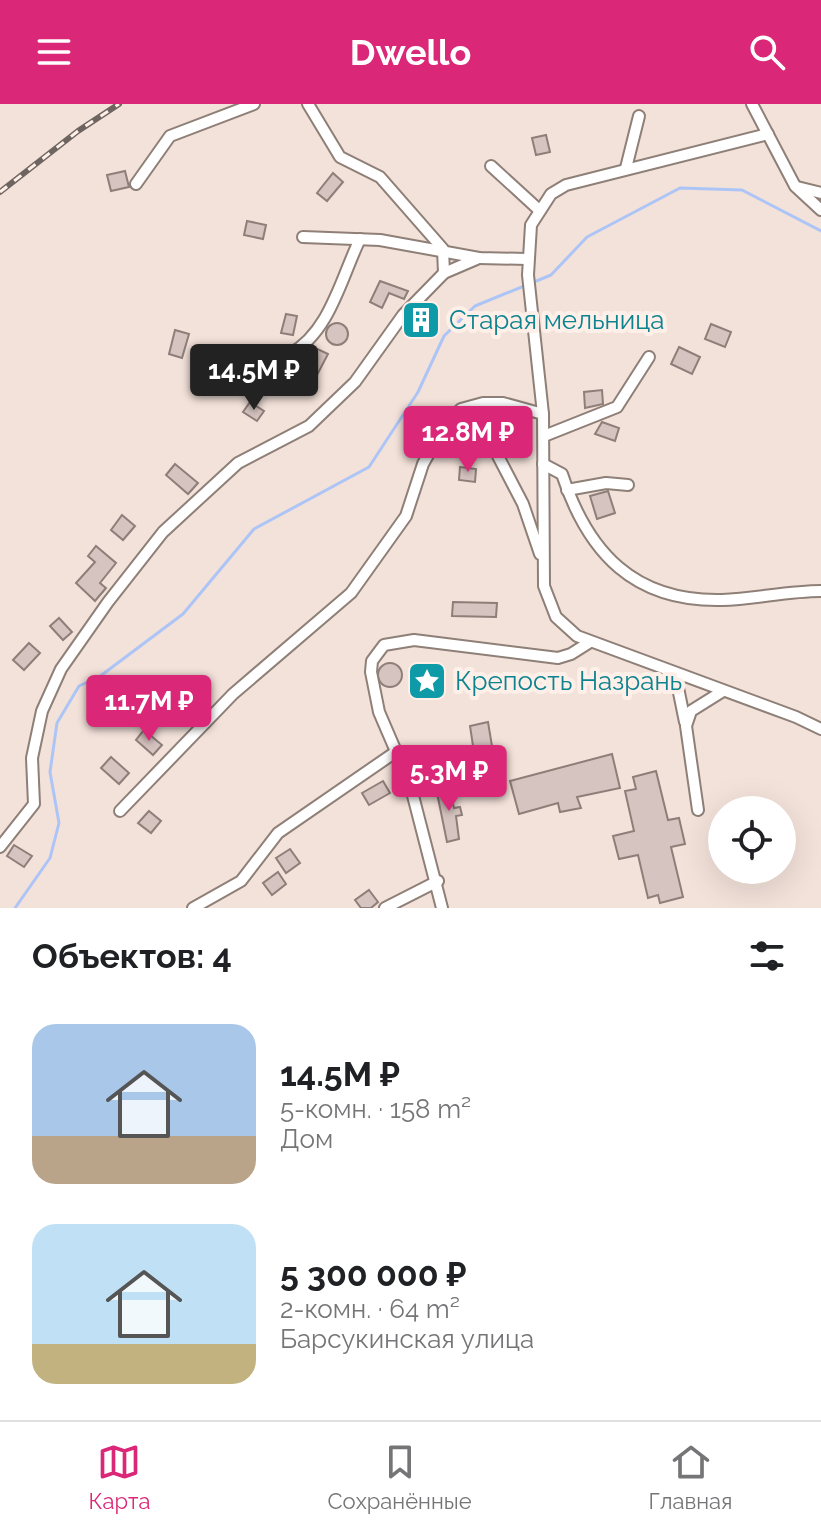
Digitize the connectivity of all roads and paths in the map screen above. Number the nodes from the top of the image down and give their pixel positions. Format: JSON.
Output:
{"nodes":[{"id":1,"x":254,"y":104,"type":"edge"},
{"id":2,"x":308,"y":104,"type":"edge"},
{"id":3,"x":752,"y":104,"type":"edge"},
{"id":4,"x":639,"y":116,"type":"dead end"},
{"id":5,"x":768,"y":134,"type":"junction"},
{"id":6,"x":491,"y":166,"type":"dead end"},
{"id":7,"x":626,"y":168,"type":"junction"},
{"id":8,"x":136,"y":184,"type":"dead end"},
{"id":9,"x":795,"y":186,"type":"junction"},
{"id":10,"x":821,"y":193,"type":"edge"},
{"id":11,"x":538,"y":209,"type":"junction"},
{"id":12,"x":821,"y":210,"type":"edge"},
{"id":13,"x":303,"y":237,"type":"dead end"},
{"id":14,"x":360,"y":239,"type":"junction"},
{"id":15,"x":443,"y":249,"type":"junction"},
{"id":16,"x":479,"y":258,"type":"junction"},
{"id":17,"x":527,"y":259,"type":"junction"},
{"id":18,"x":444,"y":273,"type":"junction"},
{"id":19,"x":290,"y":354,"type":"dead end"},
{"id":20,"x":649,"y":357,"type":"dead end"},
{"id":21,"x":543,"y":414,"type":"junction"},
{"id":22,"x":544,"y":436,"type":"junction"},
{"id":23,"x":498,"y":456,"type":"dead end"},
{"id":24,"x":543,"y":464,"type":"junction"},
{"id":25,"x":628,"y":485,"type":"dead end"},
{"id":26,"x":567,"y":490,"type":"junction"},
{"id":27,"x":543,"y":564,"type":"junction"},
{"id":28,"x":821,"y":591,"type":"edge"},
{"id":29,"x":590,"y":642,"type":"junction"},
{"id":30,"x":675,"y":673,"type":"junction"},
{"id":31,"x":723,"y":691,"type":"junction"},
{"id":32,"x":686,"y":726,"type":"junction"},
{"id":33,"x":821,"y":729,"type":"edge"},
{"id":34,"x":397,"y":751,"type":"junction"},
{"id":35,"x":698,"y":810,"type":"dead end"},
{"id":36,"x":120,"y":811,"type":"dead end"},
{"id":37,"x":0,"y":847,"type":"edge"},
{"id":38,"x":438,"y":881,"type":"junction"},
{"id":39,"x":193,"y":908,"type":"edge"},
{"id":40,"x":385,"y":908,"type":"edge"},
{"id":41,"x":442,"y":908,"type":"edge"}],
"edges":[{"from":1,"to":8,"type":"street"},
{"from":2,"to":15,"type":"street"},
{"from":3,"to":5,"type":"street"},
{"from":4,"to":7,"type":"street"},
{"from":5,"to":7,"type":"street"},
{"from":5,"to":9,"type":"street"},
{"from":6,"to":11,"type":"street"},
{"from":7,"to":11,"type":"street"},
{"from":9,"to":10,"type":"street"},
{"from":9,"to":12,"type":"street"},
{"from":11,"to":17,"type":"street"},
{"from":13,"to":14,"type":"street"},
{"from":14,"to":15,"type":"street"},
{"from":14,"to":19,"type":"street"},
{"from":15,"to":16,"type":"street"},
{"from":15,"to":18,"type":"street"},
{"from":16,"to":17,"type":"street"},
{"from":16,"to":18,"type":"street"},
{"from":17,"to":21,"type":"street"},
{"from":18,"to":37,"type":"street"},
{"from":20,"to":22,"type":"street"},
{"from":21,"to":22,"type":"street"},
{"from":21,"to":36,"type":"street"},
{"from":22,"to":24,"type":"street"},
{"from":23,"to":27,"type":"street"},
{"from":24,"to":26,"type":"street"},
{"from":24,"to":27,"type":"street"},
{"from":25,"to":26,"type":"street"},
{"from":26,"to":28,"type":"street"},
{"from":27,"to":29,"type":"street"},
{"from":29,"to":30,"type":"street"},
{"from":29,"to":34,"type":"street"},
{"from":30,"to":31,"type":"street"},
{"from":30,"to":32,"type":"street"},
{"from":31,"to":32,"type":"street"},
{"from":31,"to":33,"type":"street"},
{"from":32,"to":35,"type":"street"},
{"from":34,"to":38,"type":"street"},
{"from":34,"to":39,"type":"street"},
{"from":38,"to":40,"type":"street"},
{"from":38,"to":41,"type":"street"}]}
